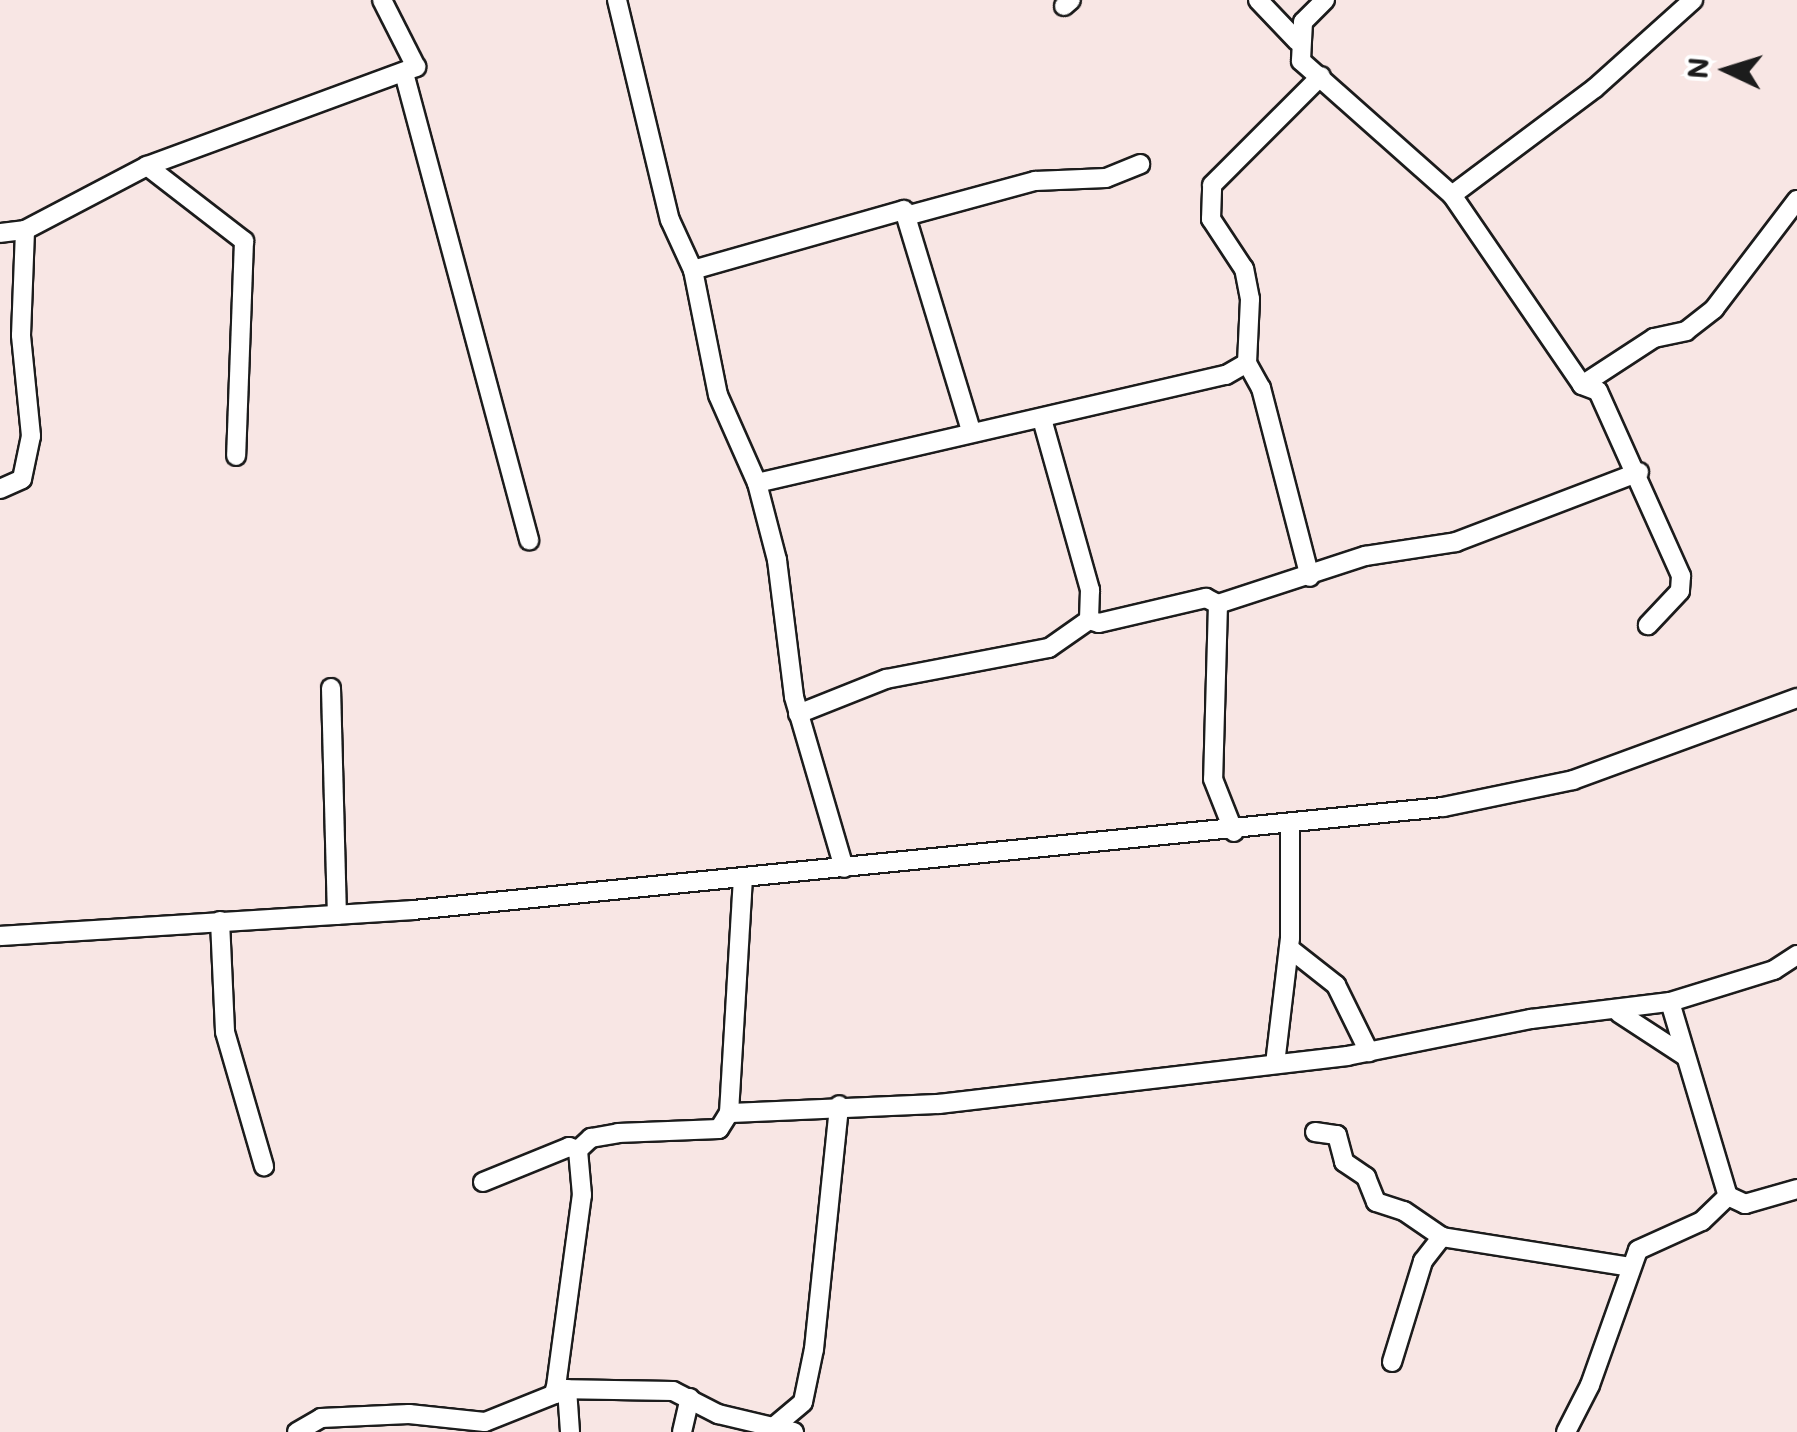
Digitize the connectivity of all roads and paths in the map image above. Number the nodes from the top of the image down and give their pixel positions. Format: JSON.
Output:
{"nodes":[{"id":1,"x":382,"y":0,"type":"edge"},
{"id":2,"x":617,"y":0,"type":"edge"},
{"id":3,"x":1258,"y":0,"type":"edge"},
{"id":4,"x":1325,"y":0,"type":"edge"},
{"id":5,"x":1693,"y":0,"type":"edge"},
{"id":6,"x":1298,"y":42,"type":"junction"},
{"id":7,"x":404,"y":73,"type":"junction"},
{"id":8,"x":1321,"y":76,"type":"junction"},
{"id":9,"x":1140,"y":164,"type":"dead end"},
{"id":10,"x":147,"y":166,"type":"junction"},
{"id":11,"x":1452,"y":194,"type":"junction"},
{"id":12,"x":1797,"y":200,"type":"edge"},
{"id":13,"x":906,"y":216,"type":"junction"},
{"id":14,"x":25,"y":230,"type":"junction"},
{"id":15,"x":0,"y":233,"type":"edge"},
{"id":16,"x":694,"y":270,"type":"junction"},
{"id":17,"x":1247,"y":363,"type":"junction"},
{"id":18,"x":1582,"y":385,"type":"junction"},
{"id":19,"x":1042,"y":419,"type":"junction"},
{"id":20,"x":971,"y":431,"type":"junction"},
{"id":21,"x":236,"y":456,"type":"dead end"},
{"id":22,"x":1640,"y":472,"type":"junction"},
{"id":23,"x":758,"y":483,"type":"junction"},
{"id":24,"x":0,"y":490,"type":"edge"},
{"id":25,"x":529,"y":541,"type":"dead end"},
{"id":26,"x":1310,"y":576,"type":"junction"},
{"id":27,"x":1218,"y":604,"type":"junction"},
{"id":28,"x":1089,"y":620,"type":"junction"},
{"id":29,"x":1648,"y":626,"type":"dead end"},
{"id":30,"x":332,"y":688,"type":"dead end"},
{"id":31,"x":1797,"y":698,"type":"edge"},
{"id":32,"x":798,"y":714,"type":"junction"},
{"id":33,"x":1290,"y":826,"type":"junction"},
{"id":34,"x":1234,"y":832,"type":"junction"},
{"id":35,"x":844,"y":868,"type":"junction"},
{"id":36,"x":743,"y":878,"type":"junction"},
{"id":37,"x":336,"y":915,"type":"junction"},
{"id":38,"x":220,"y":921,"type":"junction"},
{"id":39,"x":0,"y":936,"type":"edge"},
{"id":40,"x":1289,"y":948,"type":"junction"},
{"id":41,"x":1797,"y":955,"type":"edge"},
{"id":42,"x":1670,"y":1002,"type":"junction"},
{"id":43,"x":1619,"y":1013,"type":"junction"},
{"id":44,"x":1370,"y":1052,"type":"junction"},
{"id":45,"x":1685,"y":1056,"type":"junction"},
{"id":46,"x":1275,"y":1064,"type":"junction"},
{"id":47,"x":840,"y":1105,"type":"junction"},
{"id":48,"x":729,"y":1113,"type":"junction"},
{"id":49,"x":1316,"y":1132,"type":"dead end"},
{"id":50,"x":578,"y":1150,"type":"junction"},
{"id":51,"x":264,"y":1166,"type":"dead end"},
{"id":52,"x":483,"y":1182,"type":"dead end"},
{"id":53,"x":1797,"y":1188,"type":"edge"},
{"id":54,"x":1728,"y":1196,"type":"junction"},
{"id":55,"x":1442,"y":1236,"type":"junction"},
{"id":56,"x":1631,"y":1267,"type":"junction"},
{"id":57,"x":1392,"y":1362,"type":"dead end"},
{"id":58,"x":561,"y":1389,"type":"junction"},
{"id":59,"x":690,"y":1398,"type":"junction"},
{"id":60,"x":462,"y":1427,"type":"edge"},
{"id":61,"x":785,"y":1429,"type":"edge"},
{"id":62,"x":297,"y":1432,"type":"edge"},
{"id":63,"x":570,"y":1432,"type":"edge"},
{"id":64,"x":682,"y":1432,"type":"edge"},
{"id":65,"x":1566,"y":1432,"type":"edge"}],
"edges":[{"from":1,"to":7,"type":"street"},
{"from":2,"to":16,"type":"street"},
{"from":3,"to":6,"type":"street"},
{"from":4,"to":6,"type":"street"},
{"from":5,"to":11,"type":"street"},
{"from":6,"to":8,"type":"street"},
{"from":7,"to":10,"type":"street"},
{"from":7,"to":25,"type":"street"},
{"from":8,"to":11,"type":"street"},
{"from":8,"to":17,"type":"street"},
{"from":9,"to":13,"type":"street"},
{"from":10,"to":14,"type":"street"},
{"from":10,"to":21,"type":"street"},
{"from":11,"to":18,"type":"street"},
{"from":12,"to":18,"type":"street"},
{"from":13,"to":16,"type":"street"},
{"from":13,"to":20,"type":"street"},
{"from":14,"to":15,"type":"street"},
{"from":14,"to":24,"type":"street"},
{"from":16,"to":23,"type":"street"},
{"from":17,"to":19,"type":"street"},
{"from":17,"to":26,"type":"street"},
{"from":18,"to":22,"type":"street"},
{"from":19,"to":20,"type":"street"},
{"from":19,"to":28,"type":"street"},
{"from":20,"to":23,"type":"street"},
{"from":22,"to":26,"type":"street"},
{"from":22,"to":29,"type":"street"},
{"from":23,"to":32,"type":"street"},
{"from":26,"to":27,"type":"street"},
{"from":27,"to":28,"type":"street"},
{"from":27,"to":34,"type":"street"},
{"from":28,"to":32,"type":"street"},
{"from":30,"to":37,"type":"street"},
{"from":31,"to":33,"type":"street"},
{"from":32,"to":35,"type":"street"},
{"from":33,"to":34,"type":"street"},
{"from":33,"to":40,"type":"street"},
{"from":34,"to":35,"type":"street"},
{"from":35,"to":36,"type":"street"},
{"from":36,"to":37,"type":"street"},
{"from":36,"to":48,"type":"street"},
{"from":37,"to":38,"type":"street"},
{"from":38,"to":39,"type":"street"},
{"from":38,"to":51,"type":"street"},
{"from":40,"to":44,"type":"street"},
{"from":40,"to":46,"type":"street"},
{"from":41,"to":42,"type":"street"},
{"from":42,"to":43,"type":"street"},
{"from":42,"to":45,"type":"street"},
{"from":43,"to":44,"type":"street"},
{"from":43,"to":45,"type":"street"},
{"from":44,"to":46,"type":"street"},
{"from":45,"to":54,"type":"street"},
{"from":46,"to":47,"type":"street"},
{"from":47,"to":48,"type":"street"},
{"from":47,"to":61,"type":"street"},
{"from":48,"to":50,"type":"street"},
{"from":49,"to":55,"type":"street"},
{"from":50,"to":52,"type":"street"},
{"from":50,"to":58,"type":"street"},
{"from":53,"to":54,"type":"street"},
{"from":54,"to":56,"type":"street"},
{"from":55,"to":56,"type":"street"},
{"from":55,"to":57,"type":"street"},
{"from":56,"to":65,"type":"street"},
{"from":58,"to":59,"type":"street"},
{"from":58,"to":60,"type":"street"},
{"from":58,"to":63,"type":"street"},
{"from":59,"to":61,"type":"street"},
{"from":59,"to":64,"type":"street"},
{"from":60,"to":62,"type":"street"}]}
